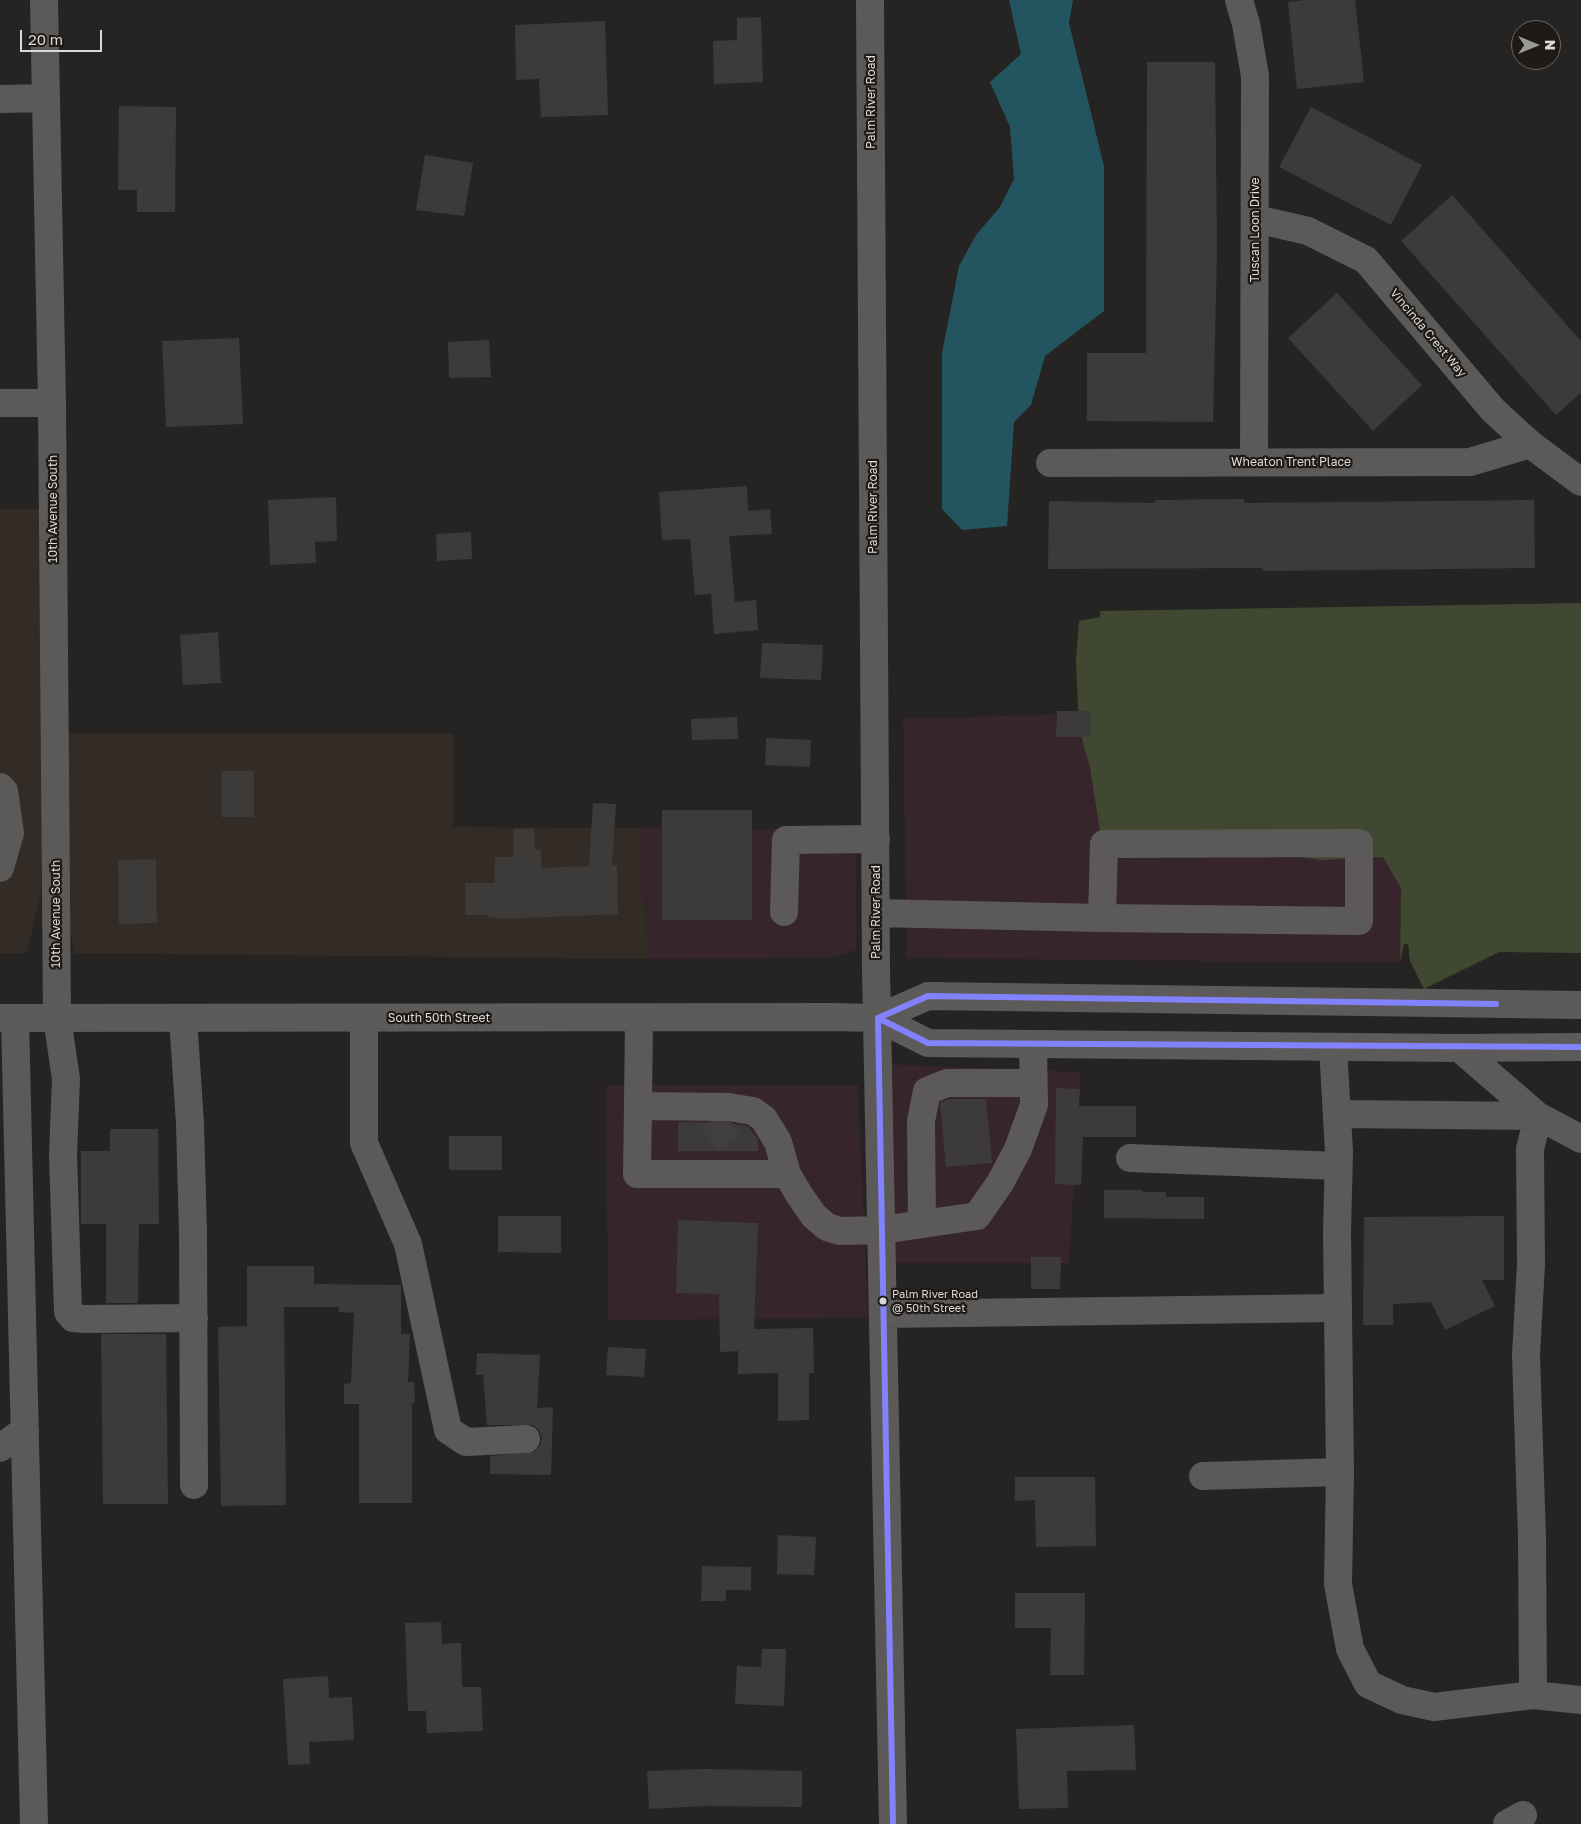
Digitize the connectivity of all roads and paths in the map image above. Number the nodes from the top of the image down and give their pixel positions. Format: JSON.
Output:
{"nodes":[{"id":1,"x":44,"y":0,"type":"edge"},
{"id":2,"x":870,"y":0,"type":"edge"},
{"id":3,"x":1239,"y":0,"type":"edge"},
{"id":4,"x":0,"y":98,"type":"edge"},
{"id":5,"x":46,"y":98,"type":"junction"},
{"id":6,"x":1256,"y":219,"type":"junction"},
{"id":7,"x":0,"y":403,"type":"edge"},
{"id":8,"x":52,"y":403,"type":"junction"},
{"id":9,"x":1530,"y":444,"type":"junction"},
{"id":10,"x":1254,"y":462,"type":"junction"},
{"id":11,"x":1050,"y":463,"type":"dead end"},
{"id":12,"x":1581,"y":482,"type":"edge"},
{"id":13,"x":0,"y":787,"type":"edge"},
{"id":14,"x":876,"y":839,"type":"junction"},
{"id":15,"x":0,"y":868,"type":"edge"},
{"id":16,"x":784,"y":912,"type":"dead end"},
{"id":17,"x":876,"y":912,"type":"junction"},
{"id":18,"x":1102,"y":918,"type":"junction"},
{"id":19,"x":1581,"y":1005,"type":"edge"},
{"id":20,"x":8,"y":1018,"type":"edge"},
{"id":21,"x":56,"y":1018,"type":"junction"},
{"id":22,"x":183,"y":1018,"type":"junction"},
{"id":23,"x":364,"y":1018,"type":"junction"},
{"id":24,"x":639,"y":1018,"type":"junction"},
{"id":25,"x":878,"y":1018,"type":"junction"},
{"id":26,"x":1033,"y":1045,"type":"junction"},
{"id":27,"x":1333,"y":1047,"type":"junction"},
{"id":28,"x":1581,"y":1047,"type":"edge"},
{"id":29,"x":1459,"y":1048,"type":"junction"},
{"id":30,"x":1033,"y":1083,"type":"junction"},
{"id":31,"x":638,"y":1106,"type":"junction"},
{"id":32,"x":1337,"y":1114,"type":"junction"},
{"id":33,"x":1538,"y":1116,"type":"junction"},
{"id":34,"x":1581,"y":1139,"type":"edge"},
{"id":35,"x":1130,"y":1158,"type":"dead end"},
{"id":36,"x":1338,"y":1166,"type":"junction"},
{"id":37,"x":787,"y":1174,"type":"junction"},
{"id":38,"x":922,"y":1224,"type":"junction"},
{"id":39,"x":882,"y":1230,"type":"junction"},
{"id":40,"x":10,"y":1235,"type":"edge"},
{"id":41,"x":1338,"y":1308,"type":"junction"},
{"id":42,"x":884,"y":1314,"type":"junction"},
{"id":43,"x":194,"y":1318,"type":"junction"},
{"id":44,"x":25,"y":1430,"type":"junction"},
{"id":45,"x":526,"y":1439,"type":"dead end"},
{"id":46,"x":0,"y":1448,"type":"edge"},
{"id":47,"x":1340,"y":1472,"type":"junction"},
{"id":48,"x":1203,"y":1476,"type":"dead end"},
{"id":49,"x":194,"y":1485,"type":"dead end"},
{"id":50,"x":1533,"y":1695,"type":"junction"},
{"id":51,"x":1581,"y":1700,"type":"edge"},
{"id":52,"x":34,"y":1824,"type":"edge"},
{"id":53,"x":893,"y":1824,"type":"edge"}],
"edges":[{"from":1,"to":5,"type":"street","name":"10th Avenue South"},
{"from":2,"to":14,"type":"street","name":"Palm River Road"},
{"from":3,"to":6,"type":"street","name":"Tuscan Loon Drive"},
{"from":4,"to":5,"type":"street"},
{"from":5,"to":8,"type":"street","name":"10th Avenue South"},
{"from":6,"to":9,"type":"street","name":"Vincinda Crest Way"},
{"from":6,"to":10,"type":"street","name":"Tuscan Loon Drive"},
{"from":7,"to":8,"type":"street"},
{"from":8,"to":21,"type":"street","name":"10th Avenue South"},
{"from":9,"to":10,"type":"street","name":"Wheaton Trent Place"},
{"from":9,"to":12,"type":"street","name":"Vincinda Crest Way"},
{"from":10,"to":11,"type":"street","name":"Wheaton Trent Place"},
{"from":13,"to":15,"type":"street"},
{"from":14,"to":16,"type":"street"},
{"from":14,"to":17,"type":"street","name":"Palm River Road"},
{"from":17,"to":18,"type":"street"},
{"from":17,"to":25,"type":"street","name":"Palm River Road"},
{"from":18,"to":18,"type":"street"},
{"from":19,"to":25,"type":"main road","name":"South 50th Street"},
{"from":20,"to":21,"type":"main road","name":"South 50th Street"},
{"from":20,"to":40,"type":"street"},
{"from":21,"to":22,"type":"main road","name":"South 50th Street"},
{"from":21,"to":43,"type":"street","name":"10th Avenue South"},
{"from":22,"to":23,"type":"main road","name":"South 50th Street"},
{"from":22,"to":43,"type":"street"},
{"from":23,"to":24,"type":"main road","name":"South 50th Street"},
{"from":23,"to":45,"type":"street"},
{"from":24,"to":25,"type":"main road","name":"South 50th Street"},
{"from":24,"to":31,"type":"street"},
{"from":25,"to":26,"type":"main road","name":"South 50th Street"},
{"from":25,"to":39,"type":"street","name":"Palm River Road"},
{"from":26,"to":27,"type":"main road","name":"South 50th Street"},
{"from":26,"to":30,"type":"street"},
{"from":27,"to":29,"type":"main road","name":"South 50th Street"},
{"from":27,"to":32,"type":"street"},
{"from":28,"to":29,"type":"main road","name":"South 50th Street"},
{"from":29,"to":33,"type":"street"},
{"from":30,"to":38,"type":"street"},
{"from":30,"to":38,"type":"street"},
{"from":31,"to":37,"type":"street"},
{"from":31,"to":37,"type":"street"},
{"from":32,"to":33,"type":"street"},
{"from":32,"to":36,"type":"street"},
{"from":33,"to":34,"type":"street"},
{"from":33,"to":50,"type":"street"},
{"from":35,"to":36,"type":"street"},
{"from":36,"to":41,"type":"street"},
{"from":37,"to":39,"type":"street"},
{"from":38,"to":39,"type":"street"},
{"from":39,"to":42,"type":"street","name":"Palm River Road"},
{"from":40,"to":44,"type":"street"},
{"from":41,"to":42,"type":"street"},
{"from":41,"to":47,"type":"street"},
{"from":42,"to":53,"type":"street","name":"Palm River Road"},
{"from":43,"to":49,"type":"street"},
{"from":44,"to":46,"type":"street"},
{"from":44,"to":52,"type":"street"},
{"from":47,"to":48,"type":"street"},
{"from":47,"to":50,"type":"street"},
{"from":50,"to":51,"type":"street"}]}
